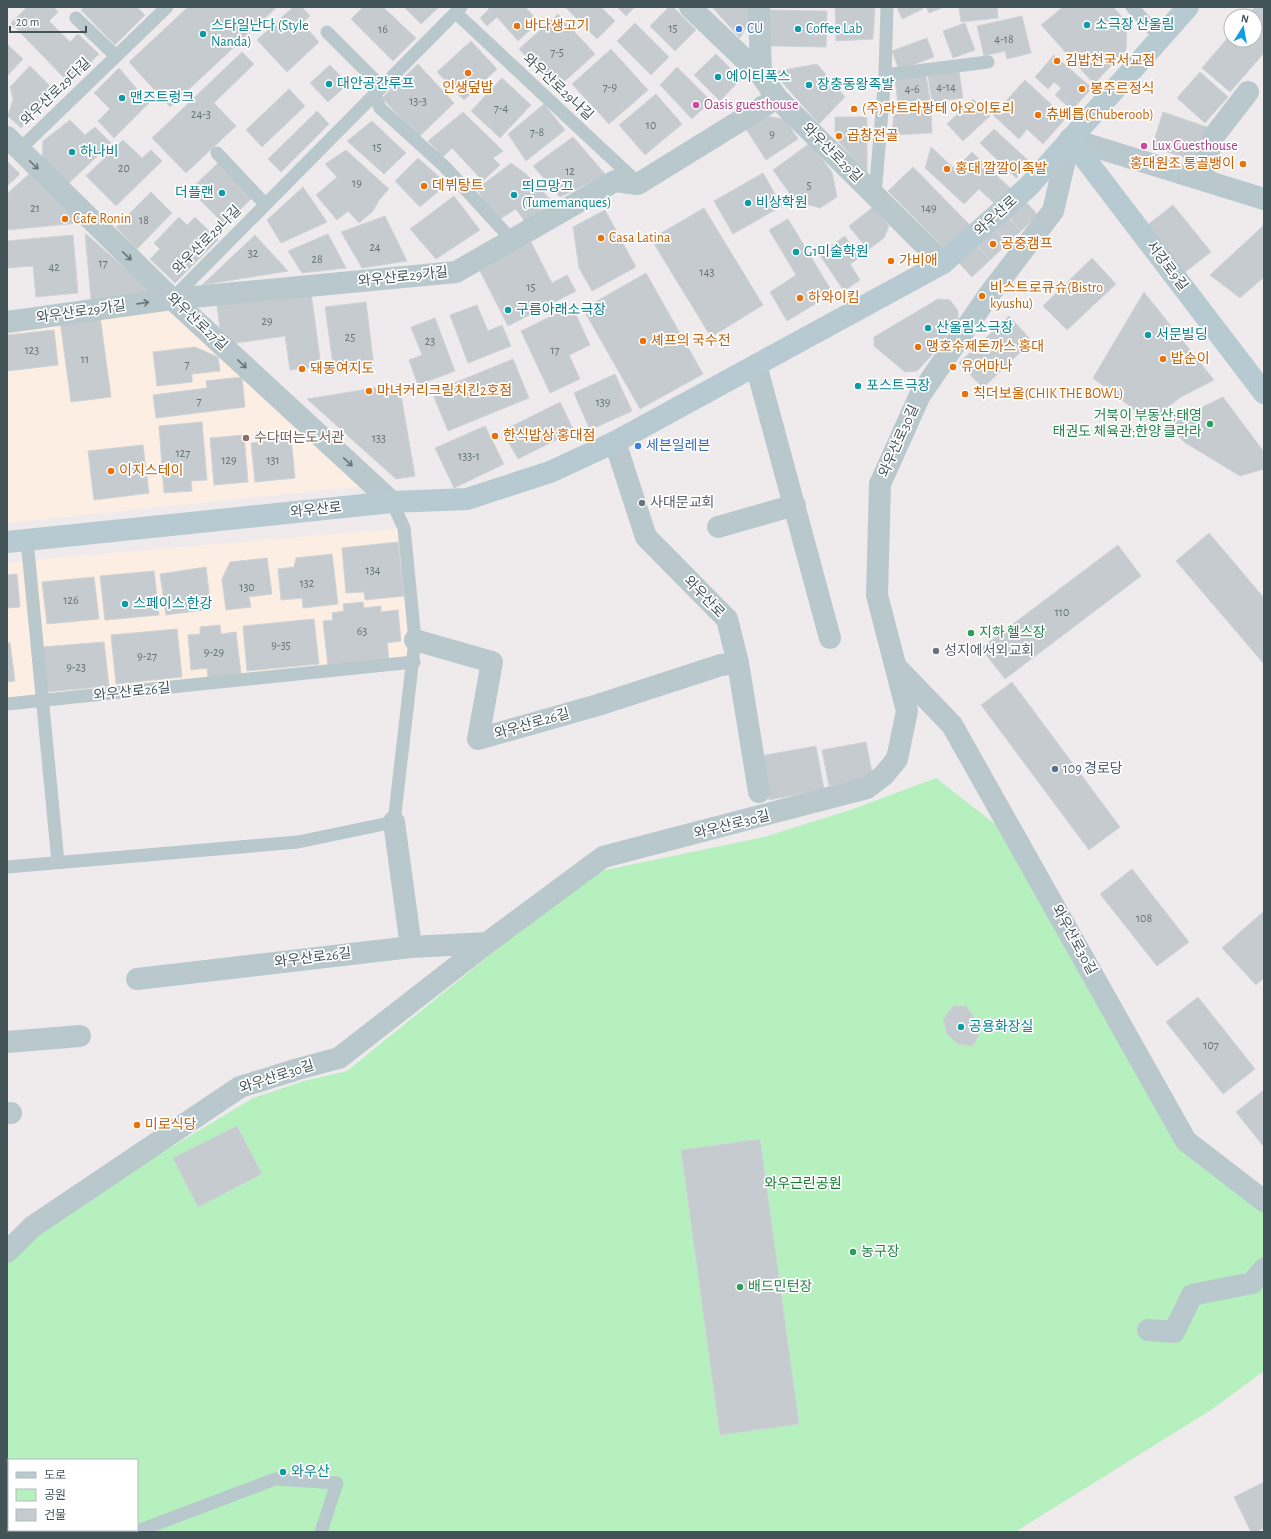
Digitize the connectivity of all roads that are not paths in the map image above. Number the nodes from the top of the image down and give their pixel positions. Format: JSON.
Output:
{"nodes":[{"id":1,"x":167,"y":7,"type":"edge"},
{"id":2,"x":690,"y":7,"type":"edge"},
{"id":3,"x":759,"y":7,"type":"edge"},
{"id":4,"x":887,"y":7,"type":"edge"},
{"id":5,"x":1132,"y":7,"type":"edge"},
{"id":6,"x":1188,"y":7,"type":"edge"},
{"id":7,"x":458,"y":10,"type":"edge"},
{"id":8,"x":76,"y":18,"type":"dead end"},
{"id":9,"x":327,"y":32,"type":"dead end"},
{"id":10,"x":1160,"y":37,"type":"junction"},
{"id":11,"x":116,"y":56,"type":"junction"},
{"id":12,"x":988,"y":62,"type":"dead end"},
{"id":13,"x":761,"y":74,"type":"junction"},
{"id":14,"x":885,"y":76,"type":"junction"},
{"id":15,"x":378,"y":89,"type":"junction"},
{"id":16,"x":1248,"y":92,"type":"dead end"},
{"id":17,"x":777,"y":98,"type":"junction"},
{"id":18,"x":1070,"y":139,"type":"junction"},
{"id":19,"x":13,"y":144,"type":"edge"},
{"id":20,"x":217,"y":153,"type":"dead end"},
{"id":21,"x":1201,"y":179,"type":"junction"},
{"id":22,"x":638,"y":184,"type":"junction"},
{"id":23,"x":875,"y":195,"type":"junction"},
{"id":24,"x":1264,"y":199,"type":"edge"},
{"id":25,"x":265,"y":204,"type":"junction"},
{"id":26,"x":512,"y":240,"type":"junction"},
{"id":27,"x":943,"y":263,"type":"junction"},
{"id":28,"x":172,"y":299,"type":"junction"},
{"id":29,"x":7,"y":322,"type":"edge"},
{"id":30,"x":756,"y":365,"type":"junction"},
{"id":31,"x":1264,"y":393,"type":"edge"},
{"id":32,"x":616,"y":442,"type":"junction"},
{"id":33,"x":392,"y":502,"type":"junction"},
{"id":34,"x":795,"y":505,"type":"junction"},
{"id":35,"x":718,"y":527,"type":"dead end"},
{"id":36,"x":17,"y":541,"type":"edge"},
{"id":37,"x":830,"y":638,"type":"dead end"},
{"id":38,"x":415,"y":640,"type":"junction"},
{"id":39,"x":414,"y":662,"type":"junction"},
{"id":40,"x":738,"y":663,"type":"junction"},
{"id":41,"x":896,"y":667,"type":"junction"},
{"id":42,"x":42,"y":701,"type":"junction"},
{"id":43,"x":7,"y":704,"type":"edge"},
{"id":44,"x":759,"y":792,"type":"dead end"},
{"id":45,"x":394,"y":822,"type":"junction"},
{"id":46,"x":58,"y":862,"type":"junction"},
{"id":47,"x":7,"y":867,"type":"edge"},
{"id":48,"x":487,"y":943,"type":"junction"},
{"id":49,"x":411,"y":947,"type":"junction"},
{"id":50,"x":137,"y":979,"type":"dead end"},
{"id":51,"x":80,"y":1036,"type":"dead end"},
{"id":52,"x":7,"y":1042,"type":"edge"},
{"id":53,"x":1264,"y":1201,"type":"edge"},
{"id":54,"x":7,"y":1252,"type":"edge"},
{"id":55,"x":1264,"y":1269,"type":"edge"},
{"id":56,"x":1148,"y":1330,"type":"dead end"},
{"id":57,"x":138,"y":1531,"type":"edge"},
{"id":58,"x":321,"y":1532,"type":"edge"}],
"edges":[{"from":1,"to":11,"type":"lane","name":"와우산로29다길"},
{"from":2,"to":13,"type":"street","name":"와우산로29길"},
{"from":3,"to":13,"type":"street"},
{"from":4,"to":14,"type":"lane","name":"와우산로29길"},
{"from":5,"to":10,"type":"lane"},
{"from":6,"to":10,"type":"street","name":"와우산로"},
{"from":7,"to":15,"type":"lane","name":"와우산로29나길"},
{"from":7,"to":22,"type":"lane","name":"와우산로29나길"},
{"from":8,"to":11,"type":"lane"},
{"from":9,"to":15,"type":"lane"},
{"from":10,"to":18,"type":"street","name":"와우산로"},
{"from":11,"to":19,"type":"lane","name":"와우산로29다길"},
{"from":12,"to":14,"type":"lane"},
{"from":13,"to":17,"type":"street","name":"와우산로29길"},
{"from":14,"to":23,"type":"lane","name":"와우산로29길"},
{"from":15,"to":25,"type":"lane","name":"와우산로29나길"},
{"from":15,"to":26,"type":"lane"},
{"from":16,"to":21,"type":"street"},
{"from":17,"to":22,"type":"street"},
{"from":17,"to":23,"type":"street","name":"와우산로29길"},
{"from":18,"to":21,"type":"street"},
{"from":18,"to":27,"type":"street","name":"와우산로"},
{"from":18,"to":31,"type":"street","name":"서강로9길"},
{"from":18,"to":41,"type":"street","name":"와우산로30길"},
{"from":19,"to":28,"type":"street","name":"와우산로27길","one_way":true},
{"from":20,"to":25,"type":"lane"},
{"from":21,"to":24,"type":"street"},
{"from":22,"to":26,"type":"street","name":"와우산로29가길"},
{"from":23,"to":27,"type":"street","name":"와우산로29길"},
{"from":25,"to":28,"type":"lane","name":"와우산로29나길"},
{"from":26,"to":28,"type":"street","name":"와우산로29가길"},
{"from":27,"to":30,"type":"street","name":"와우산로"},
{"from":29,"to":28,"type":"street","name":"와우산로29가길","one_way":true},
{"from":28,"to":33,"type":"street","name":"와우산로27길","one_way":true},
{"from":30,"to":32,"type":"street","name":"와우산로"},
{"from":30,"to":34,"type":"street"},
{"from":32,"to":33,"type":"street","name":"와우산로"},
{"from":32,"to":40,"type":"street","name":"와우산로"},
{"from":33,"to":36,"type":"street","name":"와우산로"},
{"from":33,"to":38,"type":"lane"},
{"from":34,"to":35,"type":"street"},
{"from":34,"to":37,"type":"street"},
{"from":36,"to":42,"type":"lane"},
{"from":38,"to":39,"type":"lane"},
{"from":38,"to":40,"type":"street","name":"와우산로26길"},
{"from":39,"to":42,"type":"lane","name":"와우산로26길"},
{"from":39,"to":45,"type":"lane"},
{"from":40,"to":44,"type":"street","name":"와우산로"},
{"from":41,"to":48,"type":"street","name":"와우산로30길"},
{"from":41,"to":53,"type":"street","name":"와우산로30길"},
{"from":42,"to":43,"type":"lane","name":"와우산로26길"},
{"from":42,"to":46,"type":"lane"},
{"from":45,"to":46,"type":"lane"},
{"from":45,"to":49,"type":"street"},
{"from":46,"to":47,"type":"lane"},
{"from":48,"to":49,"type":"street"},
{"from":48,"to":54,"type":"street","name":"와우산로30길"},
{"from":49,"to":50,"type":"street","name":"와우산로26길"},
{"from":51,"to":52,"type":"street"},
{"from":55,"to":56,"type":"street"},
{"from":57,"to":58,"type":"lane"}]}
